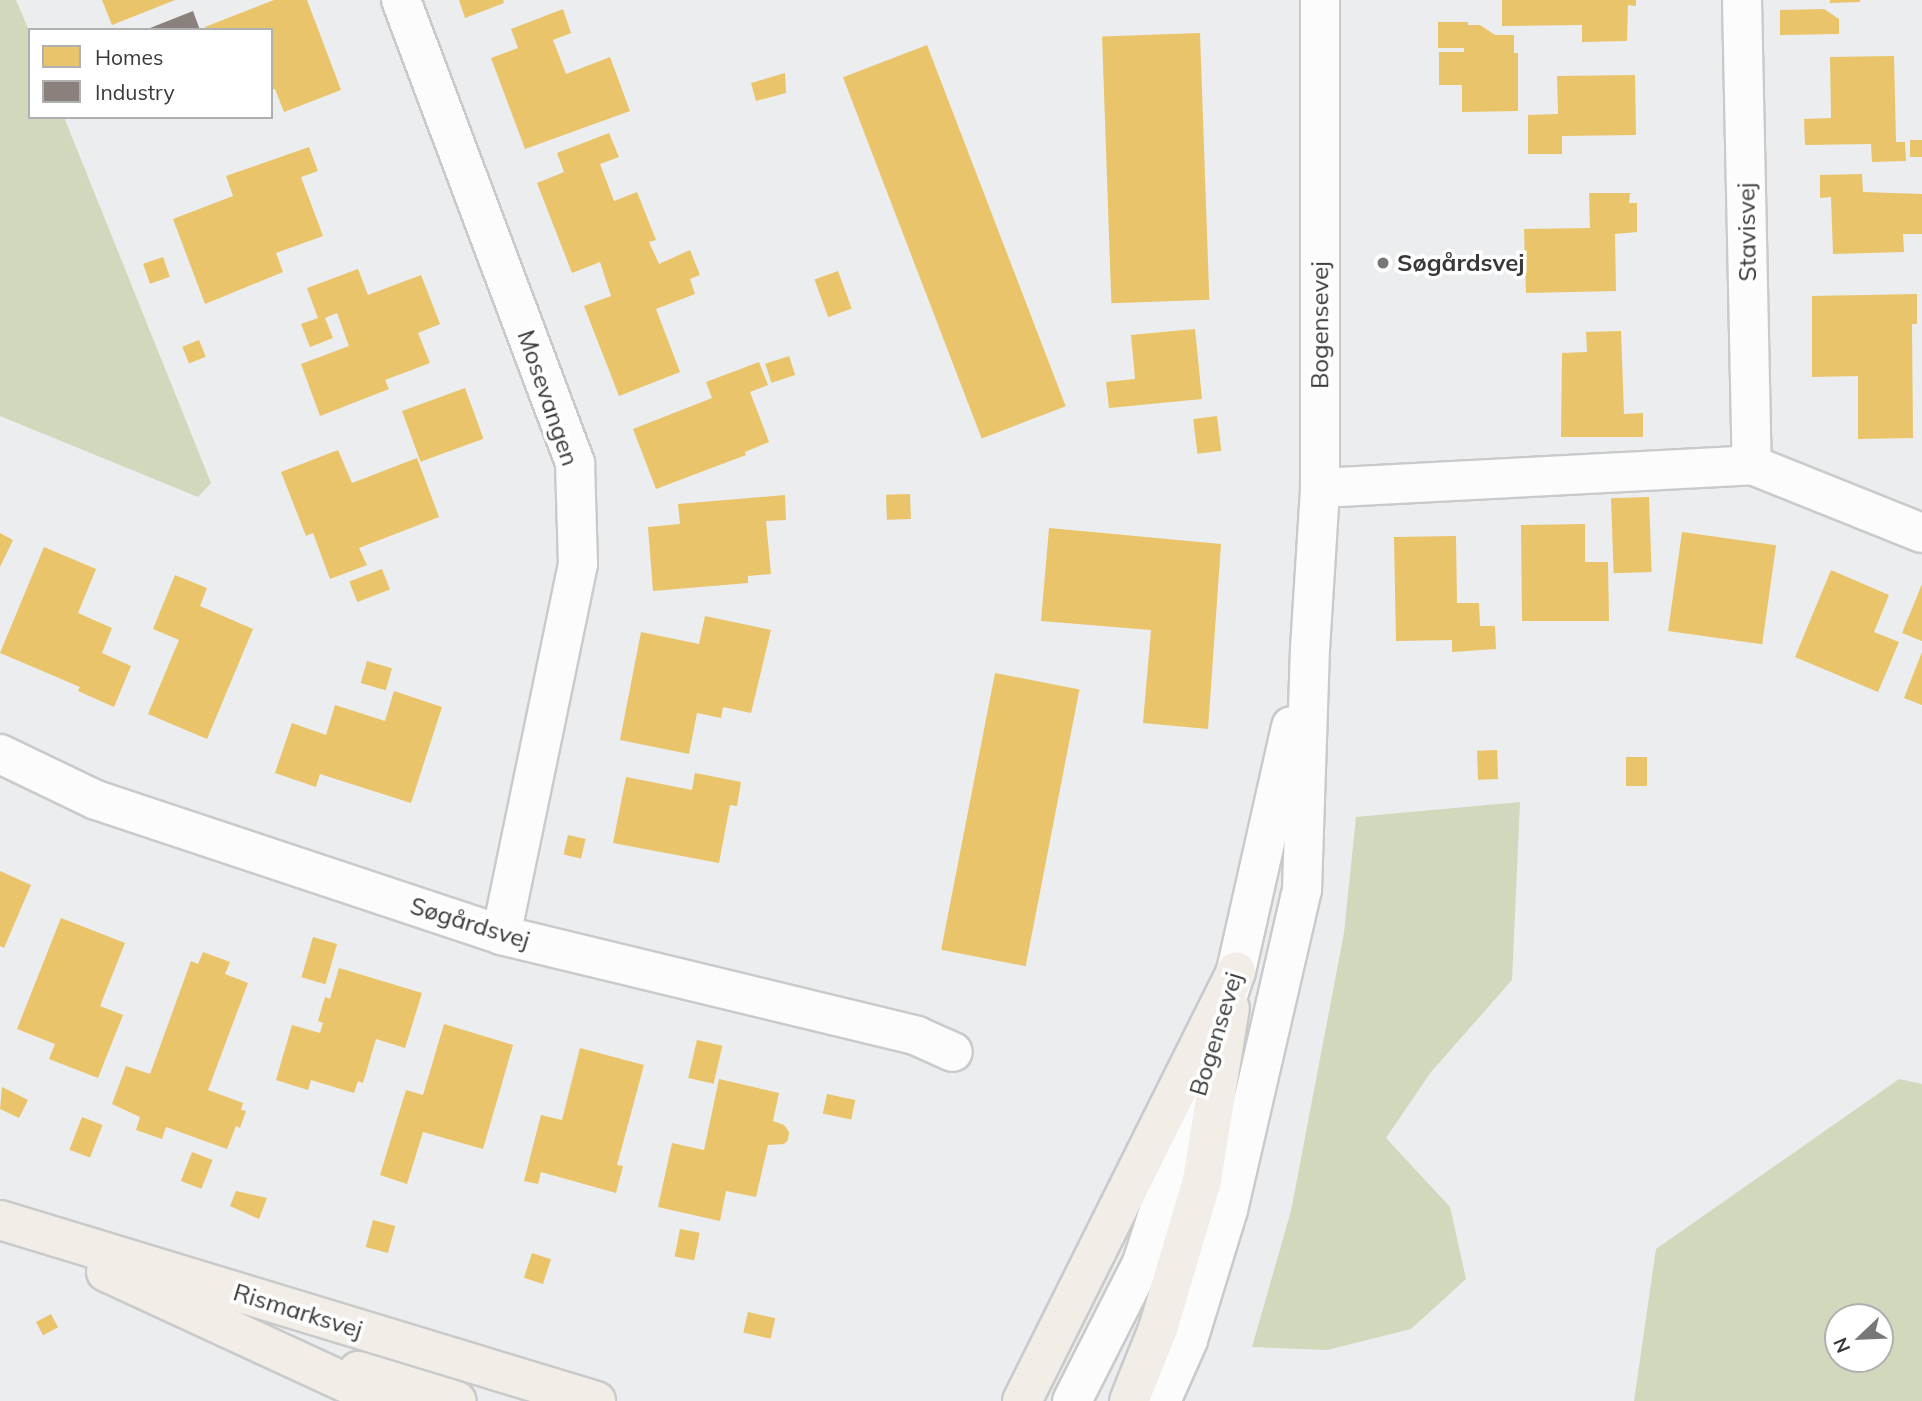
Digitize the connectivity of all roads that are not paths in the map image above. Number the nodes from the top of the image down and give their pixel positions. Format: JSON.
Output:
{"nodes":[{"id":1,"x":401,"y":0,"type":"edge"},
{"id":2,"x":1320,"y":0,"type":"edge"},
{"id":3,"x":1742,"y":0,"type":"edge"},
{"id":4,"x":1752,"y":465,"type":"junction"},
{"id":5,"x":1320,"y":488,"type":"junction"},
{"id":6,"x":1922,"y":533,"type":"edge"},
{"id":7,"x":1310,"y":649,"type":"junction"},
{"id":8,"x":0,"y":754,"type":"edge"},
{"id":9,"x":501,"y":935,"type":"junction"},
{"id":10,"x":1236,"y":971,"type":"junction"},
{"id":11,"x":953,"y":1052,"type":"dead end"},
{"id":12,"x":0,"y":1221,"type":"edge"},
{"id":13,"x":232,"y":1333,"type":"junction"},
{"id":14,"x":342,"y":1401,"type":"edge"},
{"id":15,"x":385,"y":1401,"type":"edge"},
{"id":16,"x":457,"y":1401,"type":"edge"},
{"id":17,"x":596,"y":1401,"type":"edge"},
{"id":18,"x":1022,"y":1401,"type":"edge"},
{"id":19,"x":1072,"y":1401,"type":"edge"},
{"id":20,"x":1129,"y":1401,"type":"edge"},
{"id":21,"x":1161,"y":1401,"type":"edge"}],
"edges":[{"from":1,"to":9,"type":"street","name":"Mosevangen"},
{"from":2,"to":5,"type":"street","name":"Bogensevej"},
{"from":3,"to":4,"type":"street","name":"Stavisvej"},
{"from":4,"to":5,"type":"street"},
{"from":4,"to":6,"type":"street"},
{"from":5,"to":7,"type":"street","name":"Bogensevej"},
{"from":7,"to":10,"type":"street","name":"Bogensevej"},
{"from":7,"to":21,"type":"street","name":"Bogensevej"},
{"from":8,"to":9,"type":"street","name":"Søgårdsvej"},
{"from":9,"to":11,"type":"street","name":"Søgårdsvej"},
{"from":10,"to":18,"type":"main road"},
{"from":10,"to":19,"type":"street","name":"Bogensevej"},
{"from":10,"to":20,"type":"main road"},
{"from":12,"to":13,"type":"main road","name":"Rismarksvej"},
{"from":12,"to":17,"type":"main road","name":"Rismarksvej"},
{"from":13,"to":14,"type":"main road"},
{"from":13,"to":15,"type":"main road","name":"Rismarksvej"},
{"from":13,"to":16,"type":"main road"}]}
